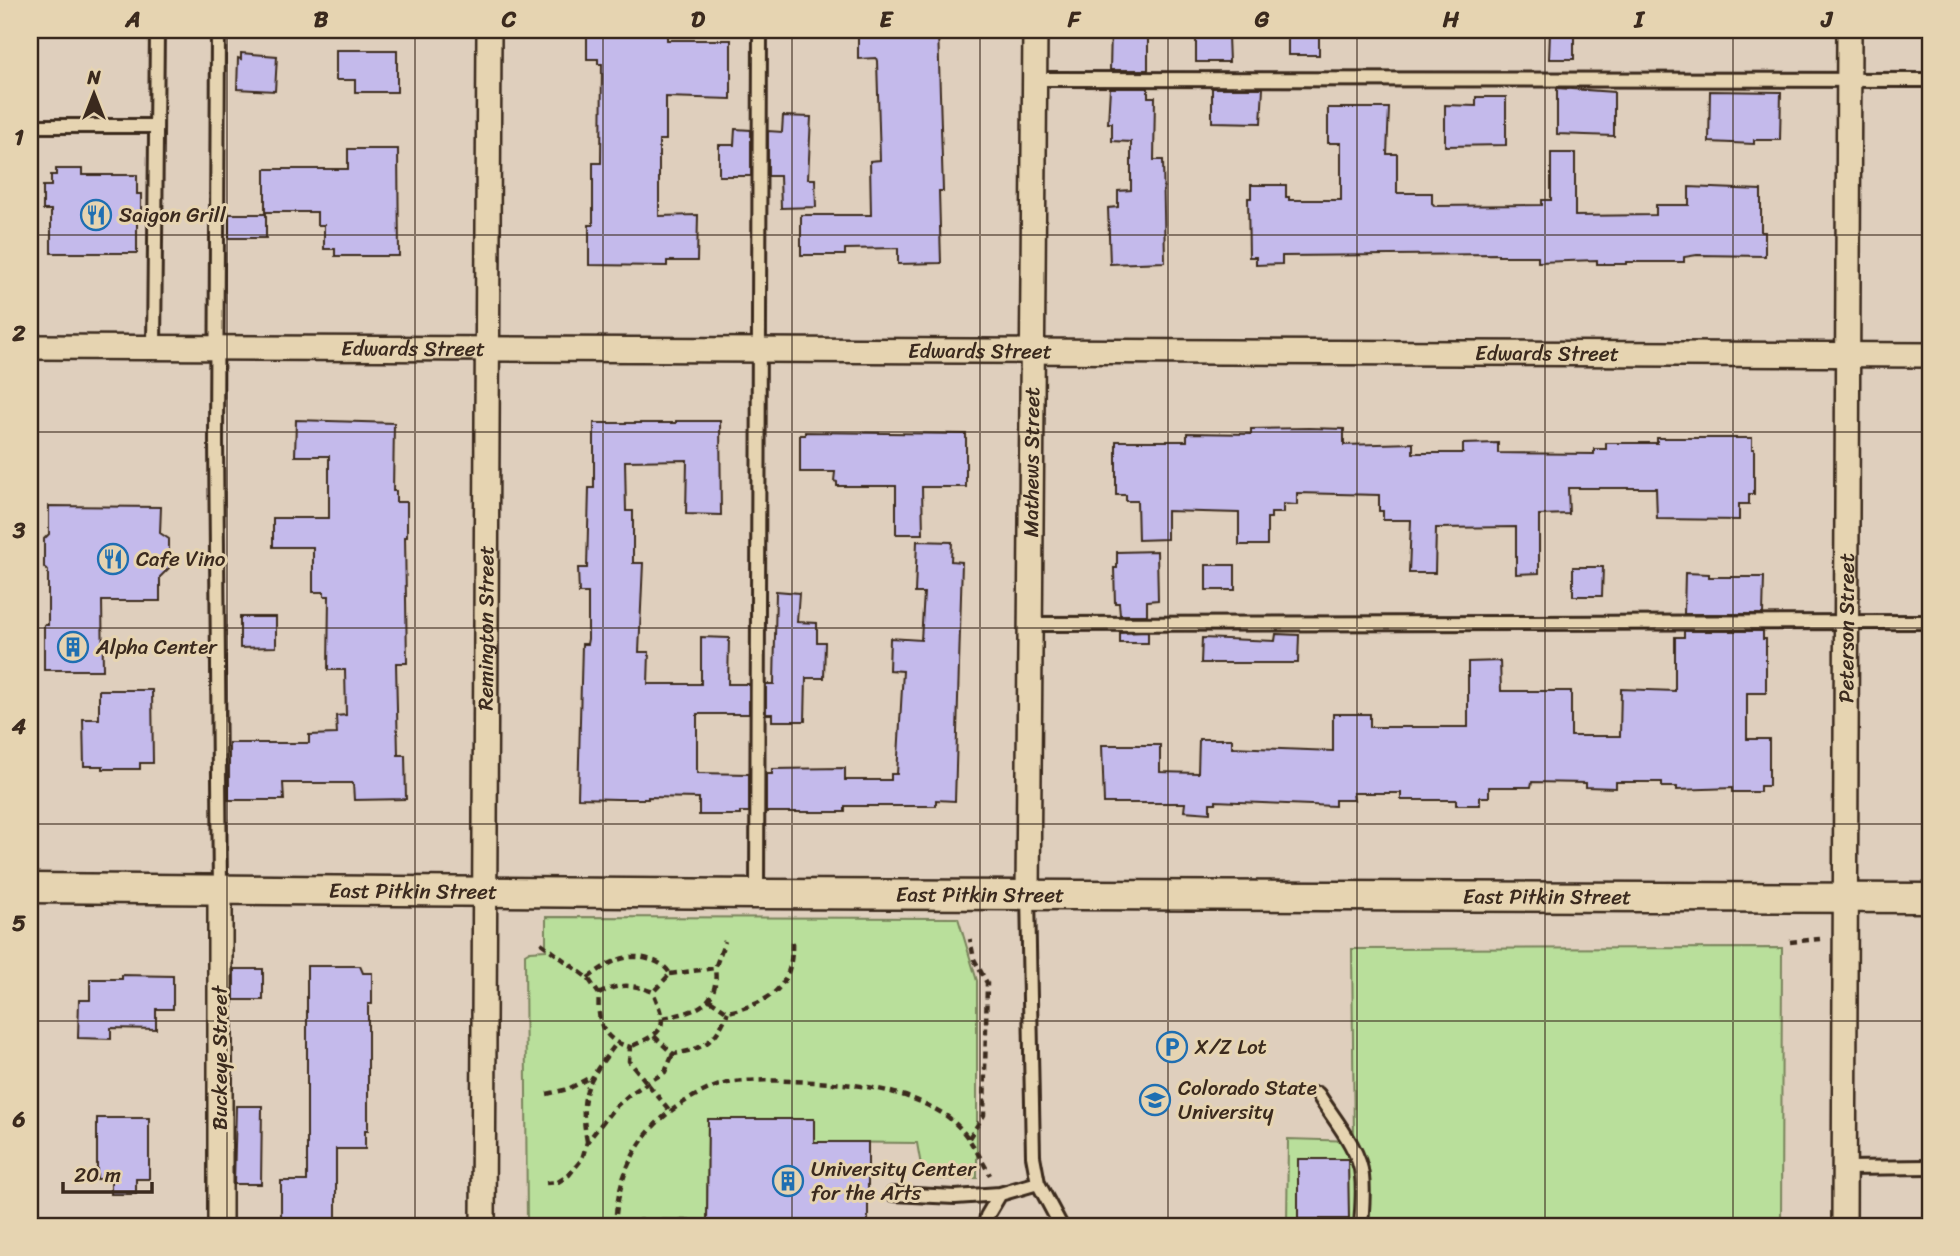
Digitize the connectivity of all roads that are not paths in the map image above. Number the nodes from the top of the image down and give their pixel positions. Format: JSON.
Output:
{"nodes":[{"id":1,"x":157,"y":30,"type":"edge"},
{"id":2,"x":218,"y":30,"type":"edge"},
{"id":3,"x":489,"y":30,"type":"edge"},
{"id":4,"x":760,"y":30,"type":"edge"},
{"id":5,"x":1035,"y":30,"type":"edge"},
{"id":6,"x":1849,"y":30,"type":"edge"},
{"id":7,"x":1034,"y":79,"type":"junction"},
{"id":8,"x":1849,"y":80,"type":"junction"},
{"id":9,"x":1930,"y":80,"type":"edge"},
{"id":10,"x":30,"y":126,"type":"edge"},
{"id":11,"x":156,"y":126,"type":"junction"},
{"id":12,"x":30,"y":347,"type":"edge"},
{"id":13,"x":154,"y":348,"type":"junction"},
{"id":14,"x":216,"y":348,"type":"junction"},
{"id":15,"x":488,"y":349,"type":"junction"},
{"id":16,"x":760,"y":351,"type":"junction"},
{"id":17,"x":1031,"y":352,"type":"junction"},
{"id":18,"x":1930,"y":355,"type":"edge"},
{"id":19,"x":1848,"y":356,"type":"junction"},
{"id":20,"x":1930,"y":622,"type":"edge"},
{"id":21,"x":1847,"y":623,"type":"junction"},
{"id":22,"x":1029,"y":624,"type":"junction"},
{"id":23,"x":30,"y":888,"type":"edge"},
{"id":24,"x":220,"y":890,"type":"junction"},
{"id":25,"x":483,"y":892,"type":"junction"},
{"id":26,"x":757,"y":894,"type":"junction"},
{"id":27,"x":1028,"y":894,"type":"junction"},
{"id":28,"x":1845,"y":898,"type":"junction"},
{"id":29,"x":1930,"y":898,"type":"edge"},
{"id":30,"x":1318,"y":1094,"type":"dead end"},
{"id":31,"x":1930,"y":1167,"type":"edge"},
{"id":32,"x":1844,"y":1168,"type":"junction"},
{"id":33,"x":1038,"y":1183,"type":"junction"},
{"id":34,"x":892,"y":1194,"type":"dead end"},
{"id":35,"x":1000,"y":1194,"type":"junction"},
{"id":36,"x":220,"y":1226,"type":"edge"},
{"id":37,"x":482,"y":1226,"type":"edge"},
{"id":38,"x":985,"y":1226,"type":"edge"},
{"id":39,"x":1061,"y":1226,"type":"edge"},
{"id":40,"x":1361,"y":1226,"type":"edge"},
{"id":41,"x":1844,"y":1226,"type":"edge"}],
"edges":[{"from":1,"to":11,"type":"lane"},
{"from":2,"to":14,"type":"lane"},
{"from":3,"to":15,"type":"street","name":"Remington Street"},
{"from":4,"to":16,"type":"lane"},
{"from":5,"to":7,"type":"street","name":"Mathews Street"},
{"from":6,"to":8,"type":"street","name":"Peterson Street"},
{"from":7,"to":8,"type":"lane"},
{"from":7,"to":17,"type":"street","name":"Mathews Street"},
{"from":8,"to":9,"type":"lane"},
{"from":8,"to":19,"type":"street","name":"Peterson Street"},
{"from":10,"to":11,"type":"lane"},
{"from":11,"to":13,"type":"lane"},
{"from":12,"to":13,"type":"street","name":"Edwards Street"},
{"from":13,"to":14,"type":"street","name":"Edwards Street"},
{"from":14,"to":15,"type":"street","name":"Edwards Street"},
{"from":14,"to":24,"type":"lane"},
{"from":15,"to":16,"type":"street","name":"Edwards Street"},
{"from":15,"to":25,"type":"street","name":"Remington Street"},
{"from":16,"to":17,"type":"street","name":"Edwards Street"},
{"from":16,"to":26,"type":"lane"},
{"from":17,"to":19,"type":"street","name":"Edwards Street"},
{"from":17,"to":22,"type":"street","name":"Mathews Street"},
{"from":18,"to":19,"type":"street","name":"Edwards Street"},
{"from":19,"to":21,"type":"street","name":"Peterson Street"},
{"from":20,"to":21,"type":"lane"},
{"from":21,"to":22,"type":"lane"},
{"from":21,"to":28,"type":"street","name":"Peterson Street"},
{"from":22,"to":27,"type":"street","name":"Mathews Street"},
{"from":23,"to":24,"type":"street","name":"East Pitkin Street"},
{"from":24,"to":25,"type":"street","name":"East Pitkin Street"},
{"from":24,"to":36,"type":"street","name":"Buckeye Street"},
{"from":25,"to":26,"type":"street","name":"East Pitkin Street"},
{"from":25,"to":37,"type":"street","name":"Remington Street"},
{"from":26,"to":27,"type":"street","name":"East Pitkin Street"},
{"from":27,"to":28,"type":"street","name":"East Pitkin Street"},
{"from":27,"to":33,"type":"lane"},
{"from":28,"to":29,"type":"street","name":"East Pitkin Street"},
{"from":28,"to":32,"type":"street","name":"Peterson Street"},
{"from":30,"to":40,"type":"lane"},
{"from":31,"to":32,"type":"lane"},
{"from":32,"to":41,"type":"street","name":"Peterson Street"},
{"from":33,"to":35,"type":"lane"},
{"from":33,"to":39,"type":"lane"},
{"from":34,"to":35,"type":"lane"},
{"from":35,"to":38,"type":"lane"}]}
